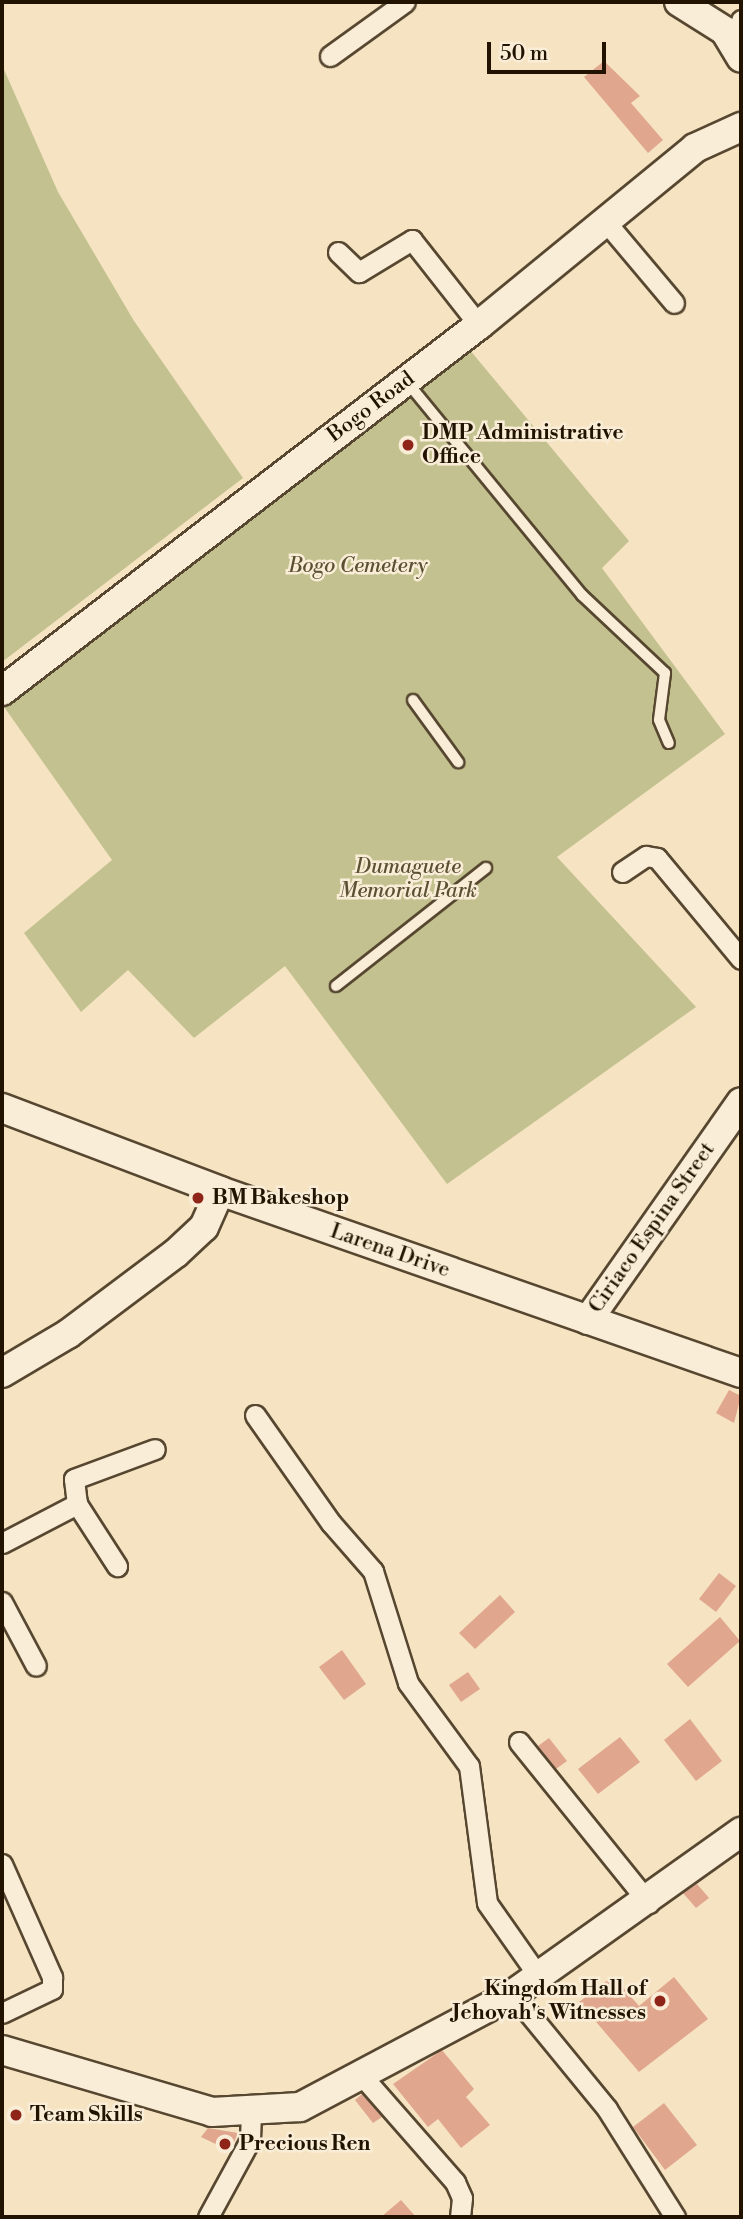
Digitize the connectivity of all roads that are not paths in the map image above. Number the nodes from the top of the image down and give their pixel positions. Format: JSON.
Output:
{"nodes":[{"id":1,"x":405,"y":2,"type":"edge"},
{"id":2,"x":679,"y":2,"type":"edge"},
{"id":3,"x":741,"y":20,"type":"edge"},
{"id":4,"x":738,"y":53,"type":"edge"},
{"id":5,"x":330,"y":55,"type":"dead end"},
{"id":6,"x":741,"y":127,"type":"edge"},
{"id":7,"x":605,"y":221,"type":"junction"},
{"id":8,"x":338,"y":252,"type":"dead end"},
{"id":9,"x":674,"y":303,"type":"dead end"},
{"id":10,"x":479,"y":324,"type":"junction"},
{"id":11,"x":406,"y":381,"type":"junction"},
{"id":12,"x":2,"y":691,"type":"edge"},
{"id":13,"x":413,"y":700,"type":"dead end"},
{"id":14,"x":669,"y":743,"type":"dead end"},
{"id":15,"x":458,"y":762,"type":"dead end"},
{"id":16,"x":486,"y":868,"type":"dead end"},
{"id":17,"x":622,"y":872,"type":"dead end"},
{"id":18,"x":741,"y":958,"type":"edge"},
{"id":19,"x":336,"y":986,"type":"dead end"},
{"id":20,"x":741,"y":1102,"type":"edge"},
{"id":21,"x":2,"y":1108,"type":"edge"},
{"id":22,"x":220,"y":1191,"type":"junction"},
{"id":23,"x":588,"y":1320,"type":"junction"},
{"id":24,"x":2,"y":1373,"type":"edge"},
{"id":25,"x":741,"y":1373,"type":"edge"},
{"id":26,"x":255,"y":1415,"type":"dead end"},
{"id":27,"x":155,"y":1449,"type":"dead end"},
{"id":28,"x":77,"y":1504,"type":"junction"},
{"id":29,"x":2,"y":1543,"type":"edge"},
{"id":30,"x":117,"y":1566,"type":"dead end"},
{"id":31,"x":2,"y":1602,"type":"edge"},
{"id":32,"x":36,"y":1666,"type":"dead end"},
{"id":33,"x":519,"y":1742,"type":"dead end"},
{"id":34,"x":741,"y":1832,"type":"edge"},
{"id":35,"x":2,"y":1864,"type":"edge"},
{"id":36,"x":649,"y":1903,"type":"junction"},
{"id":37,"x":539,"y":1977,"type":"junction"},
{"id":38,"x":513,"y":1994,"type":"junction"},
{"id":39,"x":2,"y":2013,"type":"edge"},
{"id":40,"x":2,"y":2050,"type":"edge"},
{"id":41,"x":363,"y":2077,"type":"junction"},
{"id":42,"x":251,"y":2114,"type":"junction"},
{"id":43,"x":208,"y":2217,"type":"edge"},
{"id":44,"x":460,"y":2217,"type":"edge"},
{"id":45,"x":675,"y":2217,"type":"edge"}],
"edges":[{"from":1,"to":5,"type":"street"},
{"from":2,"to":4,"type":"main road"},
{"from":3,"to":4,"type":"street"},
{"from":6,"to":7,"type":"main road","name":"Bogo Road"},
{"from":7,"to":9,"type":"street"},
{"from":7,"to":10,"type":"main road","name":"Bogo Road"},
{"from":8,"to":10,"type":"street"},
{"from":10,"to":11,"type":"main road","name":"Bogo Road"},
{"from":11,"to":12,"type":"main road","name":"Bogo Road"},
{"from":11,"to":14,"type":"lane"},
{"from":13,"to":15,"type":"lane"},
{"from":16,"to":19,"type":"lane"},
{"from":17,"to":18,"type":"street"},
{"from":20,"to":23,"type":"main road","name":"Ciriaco Espina Street"},
{"from":21,"to":22,"type":"main road","name":"Larena Drive"},
{"from":22,"to":23,"type":"main road","name":"Larena Drive"},
{"from":22,"to":24,"type":"main road"},
{"from":23,"to":25,"type":"main road","name":"Larena Drive"},
{"from":26,"to":37,"type":"street"},
{"from":27,"to":28,"type":"street"},
{"from":28,"to":29,"type":"street"},
{"from":28,"to":30,"type":"street"},
{"from":31,"to":32,"type":"street"},
{"from":33,"to":36,"type":"street"},
{"from":34,"to":36,"type":"main road"},
{"from":35,"to":39,"type":"street"},
{"from":36,"to":37,"type":"main road"},
{"from":37,"to":38,"type":"main road"},
{"from":38,"to":41,"type":"main road"},
{"from":38,"to":45,"type":"street"},
{"from":40,"to":42,"type":"main road"},
{"from":41,"to":42,"type":"main road"},
{"from":41,"to":44,"type":"street"},
{"from":42,"to":43,"type":"street"}]}
